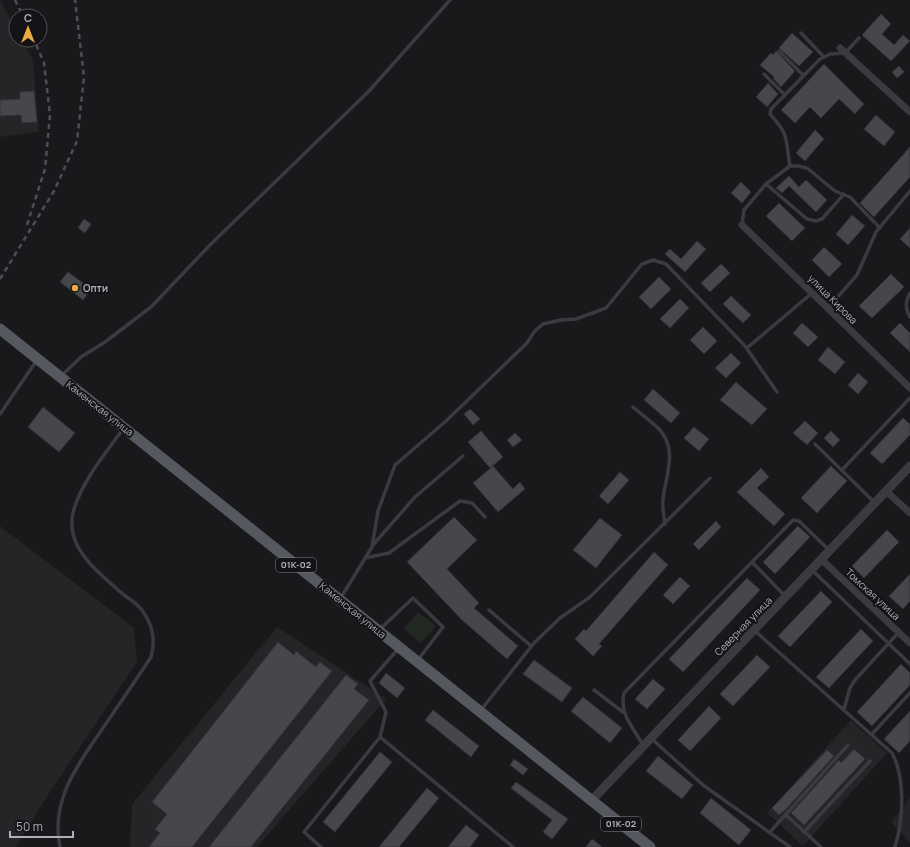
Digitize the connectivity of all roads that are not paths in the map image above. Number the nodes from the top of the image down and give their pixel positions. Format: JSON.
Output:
{"nodes":[{"id":1,"x":450,"y":0,"type":"edge"},
{"id":2,"x":801,"y":32,"type":"dead end"},
{"id":3,"x":858,"y":38,"type":"dead end"},
{"id":4,"x":779,"y":51,"type":"dead end"},
{"id":5,"x":842,"y":51,"type":"junction"},
{"id":6,"x":824,"y":57,"type":"junction"},
{"id":7,"x":764,"y":74,"type":"dead end"},
{"id":8,"x":802,"y":75,"type":"junction"},
{"id":9,"x":784,"y":94,"type":"junction"},
{"id":10,"x":910,"y":112,"type":"edge"},
{"id":11,"x":790,"y":166,"type":"junction"},
{"id":12,"x":766,"y":184,"type":"junction"},
{"id":13,"x":910,"y":191,"type":"edge"},
{"id":14,"x":844,"y":194,"type":"junction"},
{"id":15,"x":742,"y":224,"type":"joint"},
{"id":16,"x":880,"y":228,"type":"junction"},
{"id":17,"x":812,"y":292,"type":"junction"},
{"id":18,"x":910,"y":292,"type":"edge"},
{"id":19,"x":828,"y":308,"type":"junction"},
{"id":20,"x":910,"y":317,"type":"edge"},
{"id":21,"x":0,"y":329,"type":"edge"},
{"id":22,"x":745,"y":346,"type":"junction"},
{"id":23,"x":38,"y":359,"type":"junction"},
{"id":24,"x":60,"y":377,"type":"junction"},
{"id":25,"x":910,"y":388,"type":"edge"},
{"id":26,"x":777,"y":392,"type":"dead end"},
{"id":27,"x":910,"y":398,"type":"edge"},
{"id":28,"x":633,"y":407,"type":"dead end"},
{"id":29,"x":0,"y":414,"type":"edge"},
{"id":30,"x":124,"y":427,"type":"junction"},
{"id":31,"x":815,"y":444,"type":"dead end"},
{"id":32,"x":463,"y":456,"type":"dead end"},
{"id":33,"x":910,"y":466,"type":"edge"},
{"id":34,"x":842,"y":470,"type":"junction"},
{"id":35,"x":710,"y":478,"type":"dead end"},
{"id":36,"x":886,"y":491,"type":"junction"},
{"id":37,"x":875,"y":503,"type":"junction"},
{"id":38,"x":910,"y":513,"type":"edge"},
{"id":39,"x":485,"y":517,"type":"dead end"},
{"id":40,"x":665,"y":524,"type":"junction"},
{"id":41,"x":372,"y":547,"type":"junction"},
{"id":42,"x":830,"y":551,"type":"junction"},
{"id":43,"x":365,"y":558,"type":"junction"},
{"id":44,"x":821,"y":559,"type":"junction"},
{"id":45,"x":752,"y":562,"type":"junction"},
{"id":46,"x":812,"y":570,"type":"junction"},
{"id":47,"x":786,"y":597,"type":"junction"},
{"id":48,"x":340,"y":600,"type":"junction"},
{"id":49,"x":489,"y":610,"type":"dead end"},
{"id":50,"x":378,"y":630,"type":"junction"},
{"id":51,"x":754,"y":630,"type":"junction"},
{"id":52,"x":899,"y":632,"type":"junction"},
{"id":53,"x":910,"y":643,"type":"edge"},
{"id":54,"x":889,"y":644,"type":"junction"},
{"id":55,"x":531,"y":646,"type":"junction"},
{"id":56,"x":400,"y":647,"type":"junction"},
{"id":57,"x":417,"y":661,"type":"junction"},
{"id":58,"x":910,"y":664,"type":"edge"},
{"id":59,"x":594,"y":690,"type":"dead end"},
{"id":60,"x":910,"y":693,"type":"edge"},
{"id":61,"x":844,"y":709,"type":"junction"},
{"id":62,"x":480,"y":711,"type":"junction"},
{"id":63,"x":623,"y":712,"type":"junction"},
{"id":64,"x":872,"y":734,"type":"junction"},
{"id":65,"x":380,"y":737,"type":"junction"},
{"id":66,"x":651,"y":738,"type":"junction"},
{"id":67,"x":848,"y":745,"type":"dead end"},
{"id":68,"x":644,"y":746,"type":"junction"},
{"id":69,"x":870,"y":761,"type":"dead end"},
{"id":70,"x":592,"y":800,"type":"junction"},
{"id":71,"x":786,"y":815,"type":"junction"},
{"id":72,"x":770,"y":832,"type":"junction"},
{"id":73,"x":804,"y":832,"type":"junction"},
{"id":74,"x":60,"y":847,"type":"edge"},
{"id":75,"x":321,"y":847,"type":"edge"},
{"id":76,"x":513,"y":847,"type":"edge"},
{"id":77,"x":650,"y":847,"type":"edge"},
{"id":78,"x":790,"y":847,"type":"edge"},
{"id":79,"x":821,"y":847,"type":"edge"},
{"id":80,"x":895,"y":847,"type":"edge"}],
"edges":[{"from":1,"to":24,"type":"lane"},
{"from":2,"to":6,"type":"lane"},
{"from":3,"to":5,"type":"lane"},
{"from":4,"to":8,"type":"lane"},
{"from":5,"to":6,"type":"lane"},
{"from":5,"to":10,"type":"street"},
{"from":6,"to":8,"type":"lane"},
{"from":7,"to":9,"type":"lane"},
{"from":8,"to":9,"type":"lane"},
{"from":9,"to":11,"type":"lane"},
{"from":11,"to":12,"type":"lane"},
{"from":11,"to":14,"type":"lane"},
{"from":12,"to":14,"type":"lane"},
{"from":12,"to":15,"type":"lane"},
{"from":13,"to":16,"type":"lane"},
{"from":14,"to":16,"type":"lane"},
{"from":15,"to":17,"type":"street","name":"улица Кирова"},
{"from":16,"to":19,"type":"lane"},
{"from":17,"to":19,"type":"street","name":"улица Кирова"},
{"from":17,"to":22,"type":"lane"},
{"from":18,"to":20,"type":"lane"},
{"from":19,"to":25,"type":"street","name":"улица Кирова"},
{"from":21,"to":23,"type":"main road","name":"Каменская улица","number":"01К-02"},
{"from":22,"to":26,"type":"lane"},
{"from":22,"to":41,"type":"lane"},
{"from":23,"to":24,"type":"main road","name":"Каменская улица","number":"01К-02"},
{"from":23,"to":29,"type":"lane"},
{"from":24,"to":30,"type":"main road","name":"Каменская улица","number":"01К-02"},
{"from":27,"to":34,"type":"lane"},
{"from":28,"to":40,"type":"lane"},
{"from":30,"to":48,"type":"main road","name":"Каменская улица","number":"01К-02"},
{"from":30,"to":74,"type":"lane"},
{"from":31,"to":34,"type":"lane"},
{"from":32,"to":41,"type":"lane"},
{"from":33,"to":36,"type":"street","name":"Северная улица"},
{"from":34,"to":37,"type":"lane"},
{"from":35,"to":40,"type":"lane"},
{"from":36,"to":37,"type":"street","name":"Северная улица"},
{"from":36,"to":38,"type":"street"},
{"from":37,"to":42,"type":"street","name":"Северная улица"},
{"from":39,"to":43,"type":"lane"},
{"from":40,"to":55,"type":"lane"},
{"from":41,"to":43,"type":"lane"},
{"from":42,"to":44,"type":"street","name":"Северная улица"},
{"from":42,"to":45,"type":"lane"},
{"from":43,"to":48,"type":"lane"},
{"from":44,"to":46,"type":"street","name":"Северная улица"},
{"from":44,"to":52,"type":"street","name":"Томская улица"},
{"from":45,"to":47,"type":"lane"},
{"from":45,"to":63,"type":"lane"},
{"from":46,"to":47,"type":"street","name":"Северная улица"},
{"from":46,"to":54,"type":"lane"},
{"from":47,"to":51,"type":"street","name":"Северная улица"},
{"from":48,"to":50,"type":"main road","name":"Каменская улица","number":"01К-02"},
{"from":49,"to":55,"type":"lane"},
{"from":50,"to":56,"type":"main road","name":"Каменская улица","number":"01К-02"},
{"from":50,"to":57,"type":"lane"},
{"from":51,"to":61,"type":"lane"},
{"from":51,"to":66,"type":"street","name":"Северная улица"},
{"from":52,"to":53,"type":"street","name":"Томская улица"},
{"from":52,"to":54,"type":"lane"},
{"from":54,"to":58,"type":"lane"},
{"from":54,"to":61,"type":"lane"},
{"from":55,"to":62,"type":"lane"},
{"from":56,"to":57,"type":"main road","name":"Каменская улица","number":"01К-02"},
{"from":56,"to":65,"type":"lane"},
{"from":57,"to":62,"type":"main road","name":"Каменская улица","number":"01К-02"},
{"from":59,"to":63,"type":"lane"},
{"from":60,"to":64,"type":"lane"},
{"from":61,"to":64,"type":"lane"},
{"from":62,"to":70,"type":"main road","name":"Каменская улица","number":"01К-02"},
{"from":63,"to":68,"type":"lane"},
{"from":64,"to":80,"type":"lane"},
{"from":65,"to":75,"type":"lane"},
{"from":65,"to":76,"type":"lane"},
{"from":66,"to":68,"type":"street","name":"Северная улица"},
{"from":66,"to":72,"type":"lane"},
{"from":67,"to":71,"type":"lane"},
{"from":68,"to":70,"type":"street","name":"Северная улица"},
{"from":69,"to":73,"type":"lane"},
{"from":70,"to":77,"type":"main road","name":"Каменская улица","number":"01К-02"},
{"from":71,"to":72,"type":"lane"},
{"from":71,"to":73,"type":"lane"},
{"from":72,"to":78,"type":"lane"},
{"from":73,"to":79,"type":"lane"}]}
